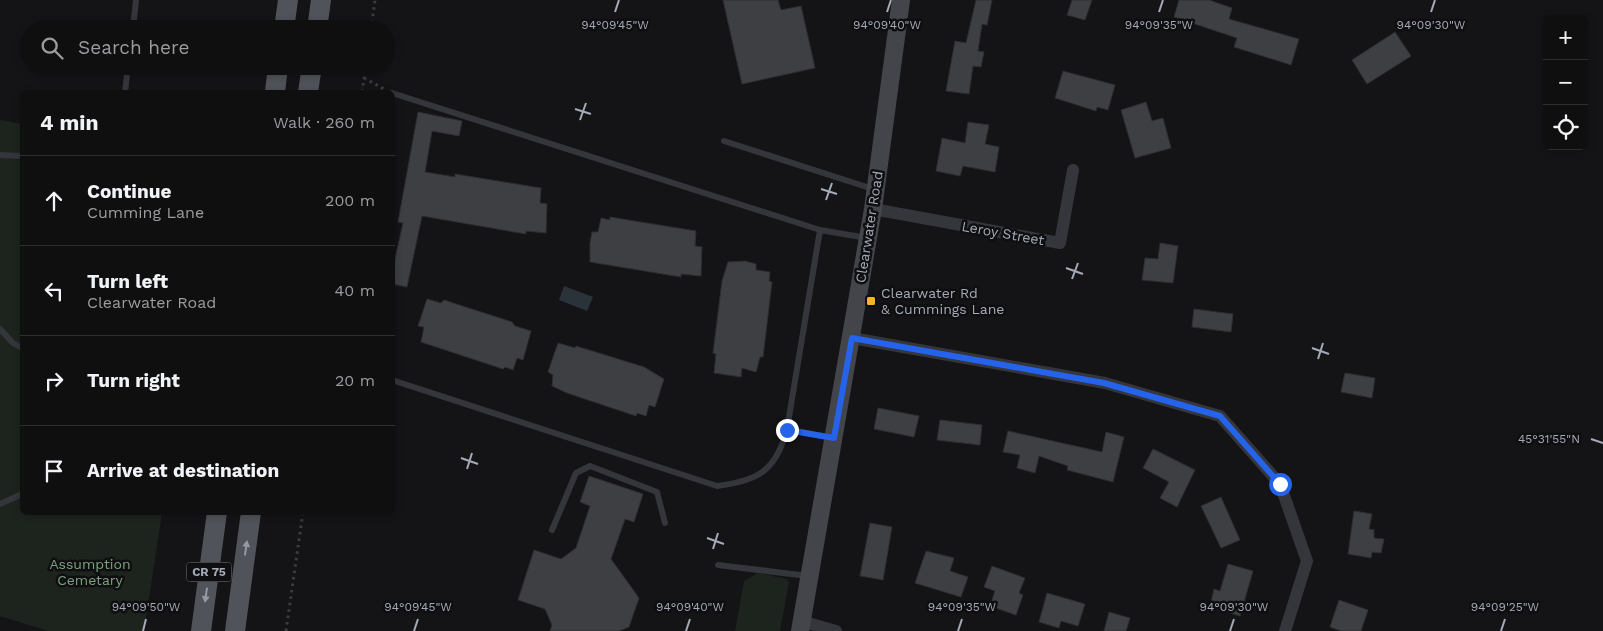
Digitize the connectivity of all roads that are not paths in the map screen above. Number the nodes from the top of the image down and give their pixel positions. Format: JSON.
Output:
{"nodes":[{"id":1,"x":136,"y":0,"type":"edge"},
{"id":2,"x":288,"y":0,"type":"edge"},
{"id":3,"x":321,"y":0,"type":"edge"},
{"id":4,"x":901,"y":0,"type":"edge"},
{"id":5,"x":134,"y":20,"type":"edge"},
{"id":6,"x":285,"y":20,"type":"edge"},
{"id":7,"x":318,"y":20,"type":"edge"},
{"id":8,"x":127,"y":75,"type":"edge"},
{"id":9,"x":277,"y":75,"type":"edge"},
{"id":10,"x":311,"y":75,"type":"edge"},
{"id":11,"x":124,"y":90,"type":"edge"},
{"id":12,"x":275,"y":90,"type":"edge"},
{"id":13,"x":308,"y":90,"type":"edge"},
{"id":14,"x":395,"y":94,"type":"edge"},
{"id":15,"x":724,"y":141,"type":"dead end"},
{"id":16,"x":0,"y":155,"type":"edge"},
{"id":17,"x":20,"y":156,"type":"edge"},
{"id":18,"x":1073,"y":170,"type":"dead end"},
{"id":19,"x":876,"y":190,"type":"junction"},
{"id":20,"x":873,"y":209,"type":"junction"},
{"id":21,"x":820,"y":230,"type":"junction"},
{"id":22,"x":868,"y":238,"type":"junction"},
{"id":23,"x":0,"y":329,"type":"edge"},
{"id":24,"x":852,"y":338,"type":"junction"},
{"id":25,"x":20,"y":347,"type":"edge"},
{"id":26,"x":395,"y":381,"type":"edge"},
{"id":27,"x":787,"y":430,"type":"junction"},
{"id":28,"x":834,"y":438,"type":"junction"},
{"id":29,"x":20,"y":495,"type":"edge"},
{"id":30,"x":0,"y":504,"type":"edge"},
{"id":31,"x":217,"y":515,"type":"edge"},
{"id":32,"x":251,"y":515,"type":"edge"},
{"id":33,"x":665,"y":523,"type":"dead end"},
{"id":34,"x":552,"y":530,"type":"dead end"},
{"id":35,"x":718,"y":565,"type":"dead end"},
{"id":36,"x":809,"y":576,"type":"junction"},
{"id":37,"x":801,"y":626,"type":"edge"},
{"id":38,"x":201,"y":631,"type":"edge"},
{"id":39,"x":235,"y":631,"type":"edge"},
{"id":40,"x":836,"y":631,"type":"edge"},
{"id":41,"x":1285,"y":631,"type":"edge"}],
"edges":[{"from":1,"to":5,"type":"lane"},
{"from":2,"to":6,"type":"main road"},
{"from":3,"to":7,"type":"main road"},
{"from":4,"to":19,"type":"street","name":"Clearwater Road"},
{"from":8,"to":11,"type":"lane"},
{"from":9,"to":12,"type":"main road"},
{"from":10,"to":13,"type":"main road"},
{"from":14,"to":21,"type":"lane"},
{"from":15,"to":19,"type":"lane"},
{"from":16,"to":17,"type":"lane"},
{"from":18,"to":20,"type":"street","name":"Leroy Street"},
{"from":19,"to":20,"type":"street","name":"Clearwater Road"},
{"from":20,"to":22,"type":"street","name":"Clearwater Road"},
{"from":21,"to":22,"type":"lane"},
{"from":21,"to":27,"type":"lane"},
{"from":22,"to":24,"type":"street","name":"Clearwater Road"},
{"from":23,"to":25,"type":"lane"},
{"from":24,"to":28,"type":"street","name":"Clearwater Road"},
{"from":24,"to":41,"type":"street"},
{"from":26,"to":27,"type":"lane"},
{"from":27,"to":28,"type":"lane"},
{"from":28,"to":36,"type":"street","name":"Clearwater Road"},
{"from":29,"to":30,"type":"lane"},
{"from":31,"to":38,"type":"main road","number":"CR 75","one_way":true},
{"from":39,"to":32,"type":"main road","number":"CR 75","one_way":true},
{"from":33,"to":34,"type":"lane"},
{"from":35,"to":36,"type":"lane"},
{"from":36,"to":37,"type":"street","name":"Clearwater Road"},
{"from":37,"to":40,"type":"street"}]}
